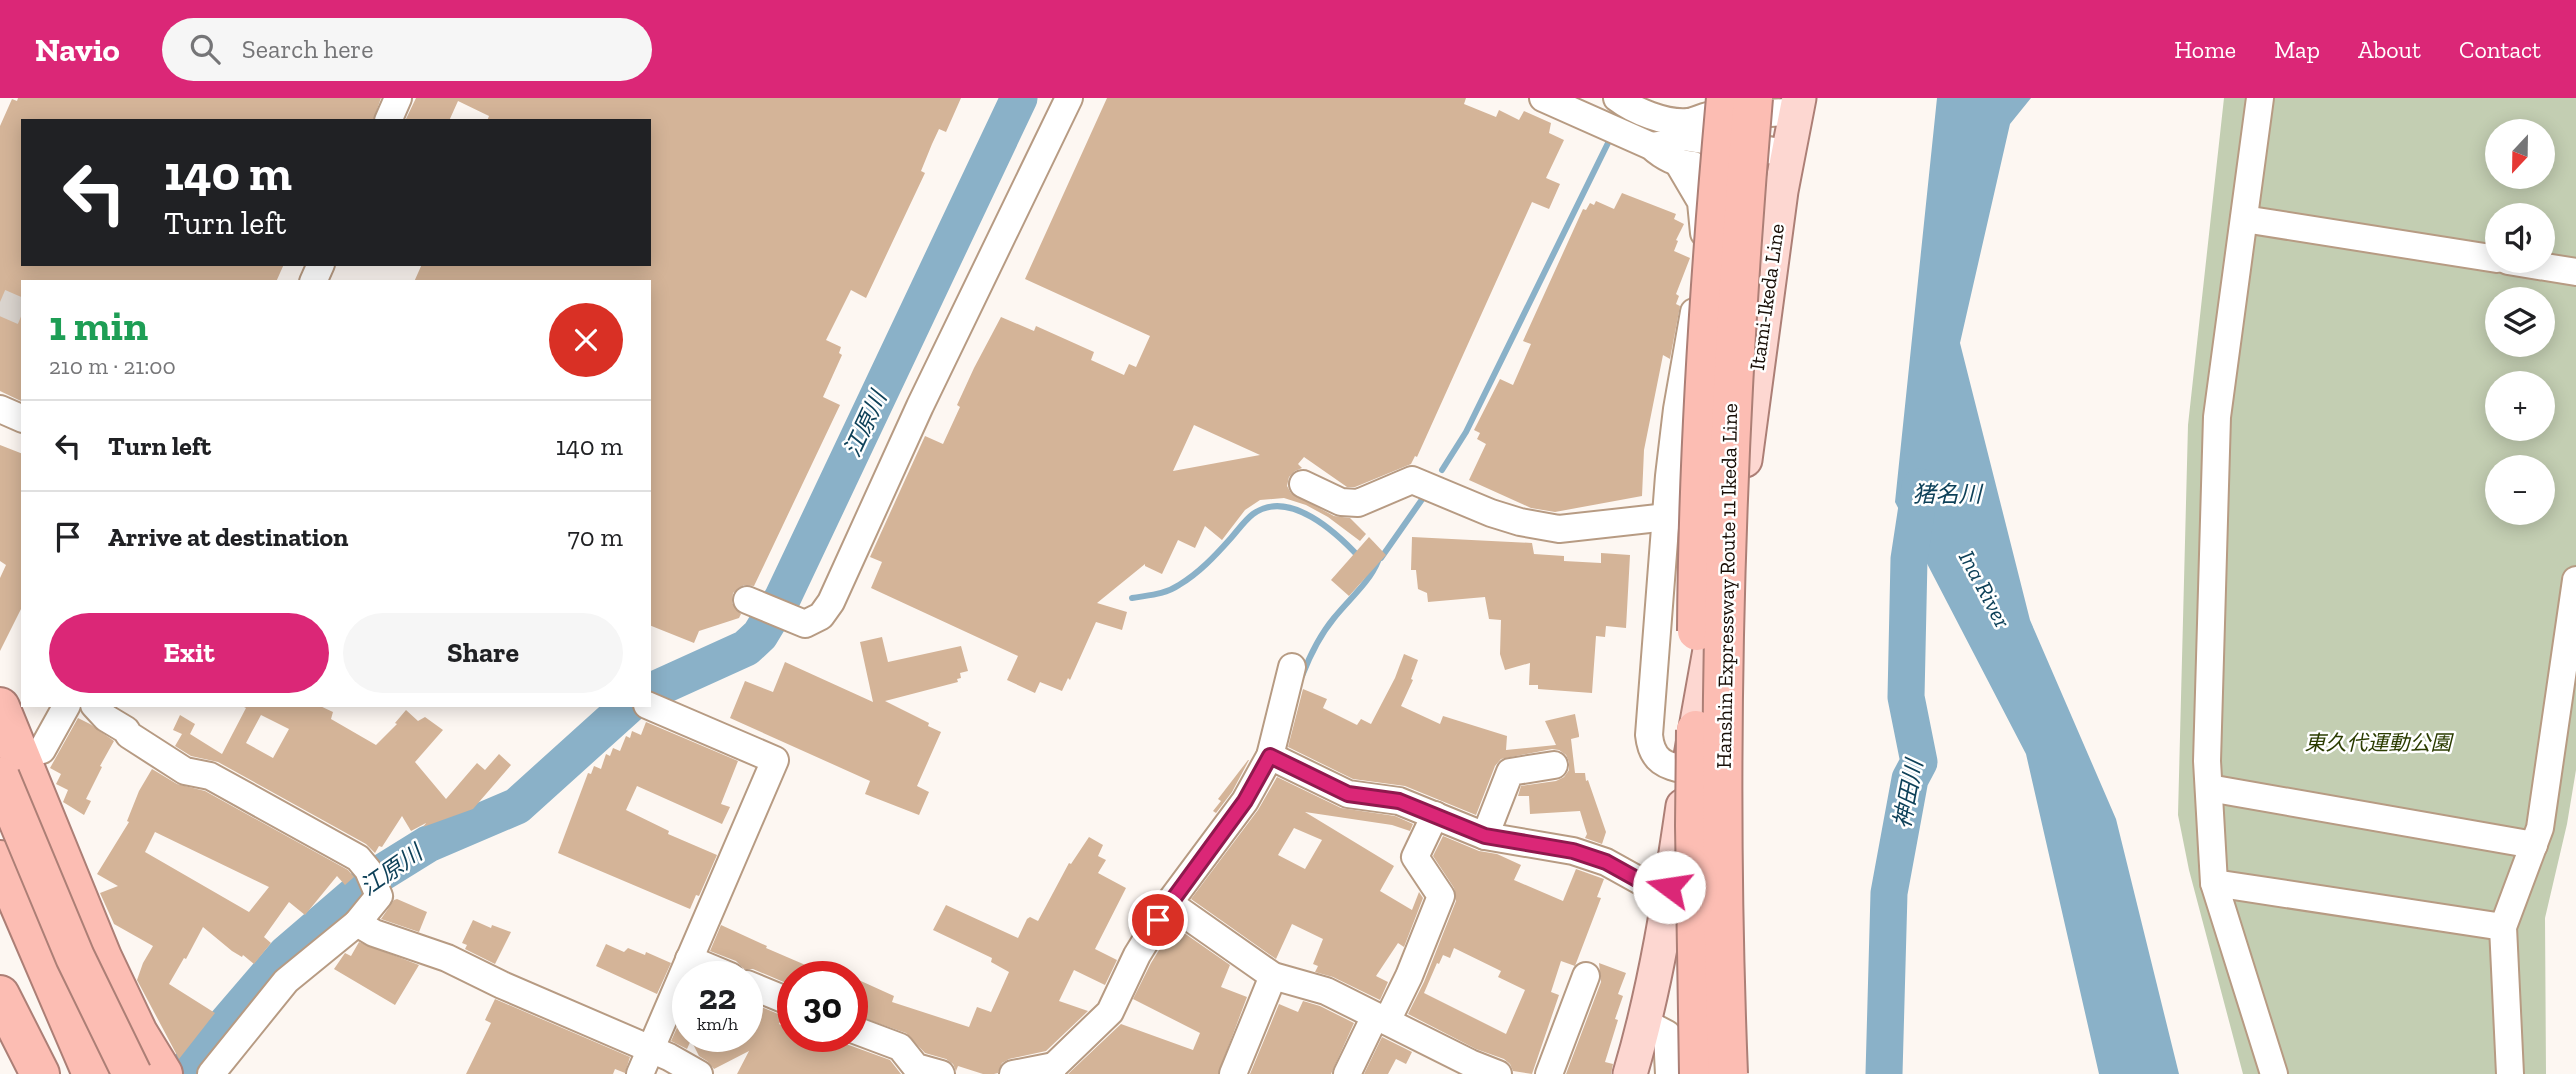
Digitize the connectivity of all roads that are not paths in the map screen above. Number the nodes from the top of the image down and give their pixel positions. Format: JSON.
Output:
{"nodes":[{"id":1,"x":398,"y":98,"type":"edge"},
{"id":2,"x":1069,"y":98,"type":"edge"},
{"id":3,"x":1543,"y":98,"type":"edge"},
{"id":4,"x":1617,"y":98,"type":"edge"},
{"id":5,"x":1726,"y":98,"type":"edge"},
{"id":6,"x":2260,"y":98,"type":"edge"},
{"id":7,"x":1777,"y":104,"type":"edge"},
{"id":8,"x":389,"y":119,"type":"edge"},
{"id":9,"x":1651,"y":146,"type":"junction"},
{"id":10,"x":1710,"y":155,"type":"junction"},
{"id":11,"x":1678,"y":163,"type":"junction"},
{"id":12,"x":1786,"y":166,"type":"junction"},
{"id":13,"x":1703,"y":214,"type":"junction"},
{"id":14,"x":2244,"y":219,"type":"junction"},
{"id":15,"x":2485,"y":257,"type":"edge"},
{"id":16,"x":2555,"y":268,"type":"edge"},
{"id":17,"x":2576,"y":271,"type":"edge"},
{"id":18,"x":0,"y":409,"type":"edge"},
{"id":19,"x":21,"y":418,"type":"edge"},
{"id":20,"x":1303,"y":484,"type":"dead end"},
{"id":21,"x":1667,"y":517,"type":"junction"},
{"id":22,"x":2576,"y":580,"type":"edge"},
{"id":23,"x":750,"y":601,"type":"dead end"},
{"id":24,"x":2572,"y":635,"type":"edge"},
{"id":25,"x":1292,"y":667,"type":"dead end"},
{"id":26,"x":0,"y":707,"type":"edge"},
{"id":27,"x":66,"y":707,"type":"edge"},
{"id":28,"x":96,"y":707,"type":"edge"},
{"id":29,"x":649,"y":707,"type":"edge"},
{"id":30,"x":42,"y":750,"type":"dead end"},
{"id":31,"x":1270,"y":756,"type":"junction"},
{"id":32,"x":1554,"y":765,"type":"dead end"},
{"id":33,"x":1689,"y":770,"type":"junction"},
{"id":34,"x":0,"y":777,"type":"edge"},
{"id":35,"x":2208,"y":788,"type":"junction"},
{"id":36,"x":1435,"y":815,"type":"junction"},
{"id":37,"x":1485,"y":836,"type":"junction"},
{"id":38,"x":2,"y":842,"type":"edge"},
{"id":39,"x":2534,"y":845,"type":"junction"},
{"id":40,"x":2214,"y":883,"type":"junction"},
{"id":41,"x":1669,"y":887,"type":"junction"},
{"id":42,"x":1169,"y":903,"type":"junction"},
{"id":43,"x":0,"y":904,"type":"edge"},
{"id":44,"x":357,"y":923,"type":"junction"},
{"id":45,"x":2503,"y":927,"type":"junction"},
{"id":46,"x":1732,"y":957,"type":"junction"},
{"id":47,"x":690,"y":959,"type":"junction"},
{"id":48,"x":695,"y":961,"type":"edge"},
{"id":49,"x":1273,"y":976,"type":"junction"},
{"id":50,"x":1586,"y":976,"type":"dead end"},
{"id":51,"x":0,"y":995,"type":"edge"},
{"id":52,"x":0,"y":1009,"type":"edge"},
{"id":53,"x":1381,"y":1019,"type":"junction"},
{"id":54,"x":1644,"y":1022,"type":"junction"},
{"id":55,"x":868,"y":1035,"type":"edge"},
{"id":56,"x":651,"y":1050,"type":"junction"},
{"id":57,"x":1467,"y":1068,"type":"edge"},
{"id":58,"x":1052,"y":1070,"type":"edge"},
{"id":59,"x":39,"y":1074,"type":"edge"},
{"id":60,"x":86,"y":1074,"type":"edge"},
{"id":61,"x":92,"y":1074,"type":"edge"},
{"id":62,"x":132,"y":1074,"type":"edge"},
{"id":63,"x":163,"y":1074,"type":"edge"},
{"id":64,"x":211,"y":1074,"type":"edge"},
{"id":65,"x":640,"y":1074,"type":"edge"},
{"id":66,"x":699,"y":1074,"type":"edge"},
{"id":67,"x":941,"y":1074,"type":"edge"},
{"id":68,"x":1013,"y":1074,"type":"edge"},
{"id":69,"x":1233,"y":1074,"type":"edge"},
{"id":70,"x":1347,"y":1074,"type":"edge"},
{"id":71,"x":1498,"y":1074,"type":"edge"},
{"id":72,"x":1549,"y":1074,"type":"edge"},
{"id":73,"x":1630,"y":1074,"type":"edge"},
{"id":74,"x":1669,"y":1074,"type":"edge"},
{"id":75,"x":1700,"y":1074,"type":"edge"},
{"id":76,"x":1728,"y":1074,"type":"edge"},
{"id":77,"x":1737,"y":1074,"type":"edge"},
{"id":78,"x":2274,"y":1074,"type":"edge"},
{"id":79,"x":2510,"y":1074,"type":"edge"}],
"edges":[{"from":1,"to":8,"type":"street"},
{"from":2,"to":23,"type":"street"},
{"from":3,"to":9,"type":"street"},
{"from":4,"to":7,"type":"street"},
{"from":5,"to":75,"type":"highway","name":"Hanshin Expressway Route 11 Ikeda Line","bridge":true},
{"from":6,"to":14,"type":"street"},
{"from":7,"to":12,"type":"main road","name":"Itami-Ikeda Line"},
{"from":7,"to":76,"type":"highway","name":"Hanshin Expressway Route 11 Ikeda Line","bridge":true},
{"from":9,"to":10,"type":"street"},
{"from":9,"to":11,"type":"street"},
{"from":10,"to":11,"type":"street"},
{"from":10,"to":12,"type":"street"},
{"from":10,"to":13,"type":"street"},
{"from":11,"to":13,"type":"street"},
{"from":12,"to":33,"type":"main road","name":"Itami-Ikeda Line"},
{"from":13,"to":21,"type":"street"},
{"from":14,"to":15,"type":"street"},
{"from":14,"to":35,"type":"street"},
{"from":16,"to":17,"type":"street"},
{"from":18,"to":19,"type":"street"},
{"from":20,"to":21,"type":"street"},
{"from":21,"to":33,"type":"street"},
{"from":22,"to":24,"type":"street"},
{"from":24,"to":39,"type":"street"},
{"from":25,"to":31,"type":"street"},
{"from":26,"to":63,"type":"highway"},
{"from":27,"to":30,"type":"street"},
{"from":28,"to":44,"type":"street"},
{"from":29,"to":47,"type":"street"},
{"from":31,"to":36,"type":"street"},
{"from":31,"to":42,"type":"street"},
{"from":32,"to":37,"type":"street"},
{"from":33,"to":41,"type":"main road","name":"Itami-Ikeda Line"},
{"from":33,"to":46,"type":"street"},
{"from":34,"to":62,"type":"highway","bridge":true},
{"from":35,"to":39,"type":"street"},
{"from":35,"to":40,"type":"street"},
{"from":36,"to":37,"type":"street"},
{"from":36,"to":53,"type":"street"},
{"from":37,"to":41,"type":"street"},
{"from":38,"to":61,"type":"highway"},
{"from":39,"to":45,"type":"street"},
{"from":40,"to":45,"type":"street"},
{"from":40,"to":78,"type":"street"},
{"from":41,"to":54,"type":"main road","name":"Itami-Ikeda Line"},
{"from":42,"to":49,"type":"street"},
{"from":42,"to":58,"type":"street"},
{"from":43,"to":60,"type":"highway"},
{"from":44,"to":56,"type":"street"},
{"from":44,"to":64,"type":"street"},
{"from":45,"to":79,"type":"street"},
{"from":46,"to":75,"type":"street"},
{"from":46,"to":77,"type":"street"},
{"from":47,"to":48,"type":"street"},
{"from":47,"to":56,"type":"street"},
{"from":49,"to":53,"type":"street"},
{"from":49,"to":69,"type":"street"},
{"from":50,"to":72,"type":"street"},
{"from":51,"to":59,"type":"highway"},
{"from":52,"to":59,"type":"highway"},
{"from":53,"to":57,"type":"street"},
{"from":53,"to":70,"type":"street"},
{"from":54,"to":73,"type":"main road","name":"Itami-Ikeda Line"},
{"from":54,"to":74,"type":"street"},
{"from":55,"to":67,"type":"street"},
{"from":56,"to":65,"type":"street"},
{"from":56,"to":66,"type":"street"},
{"from":57,"to":71,"type":"street"},
{"from":58,"to":68,"type":"street"}]}
